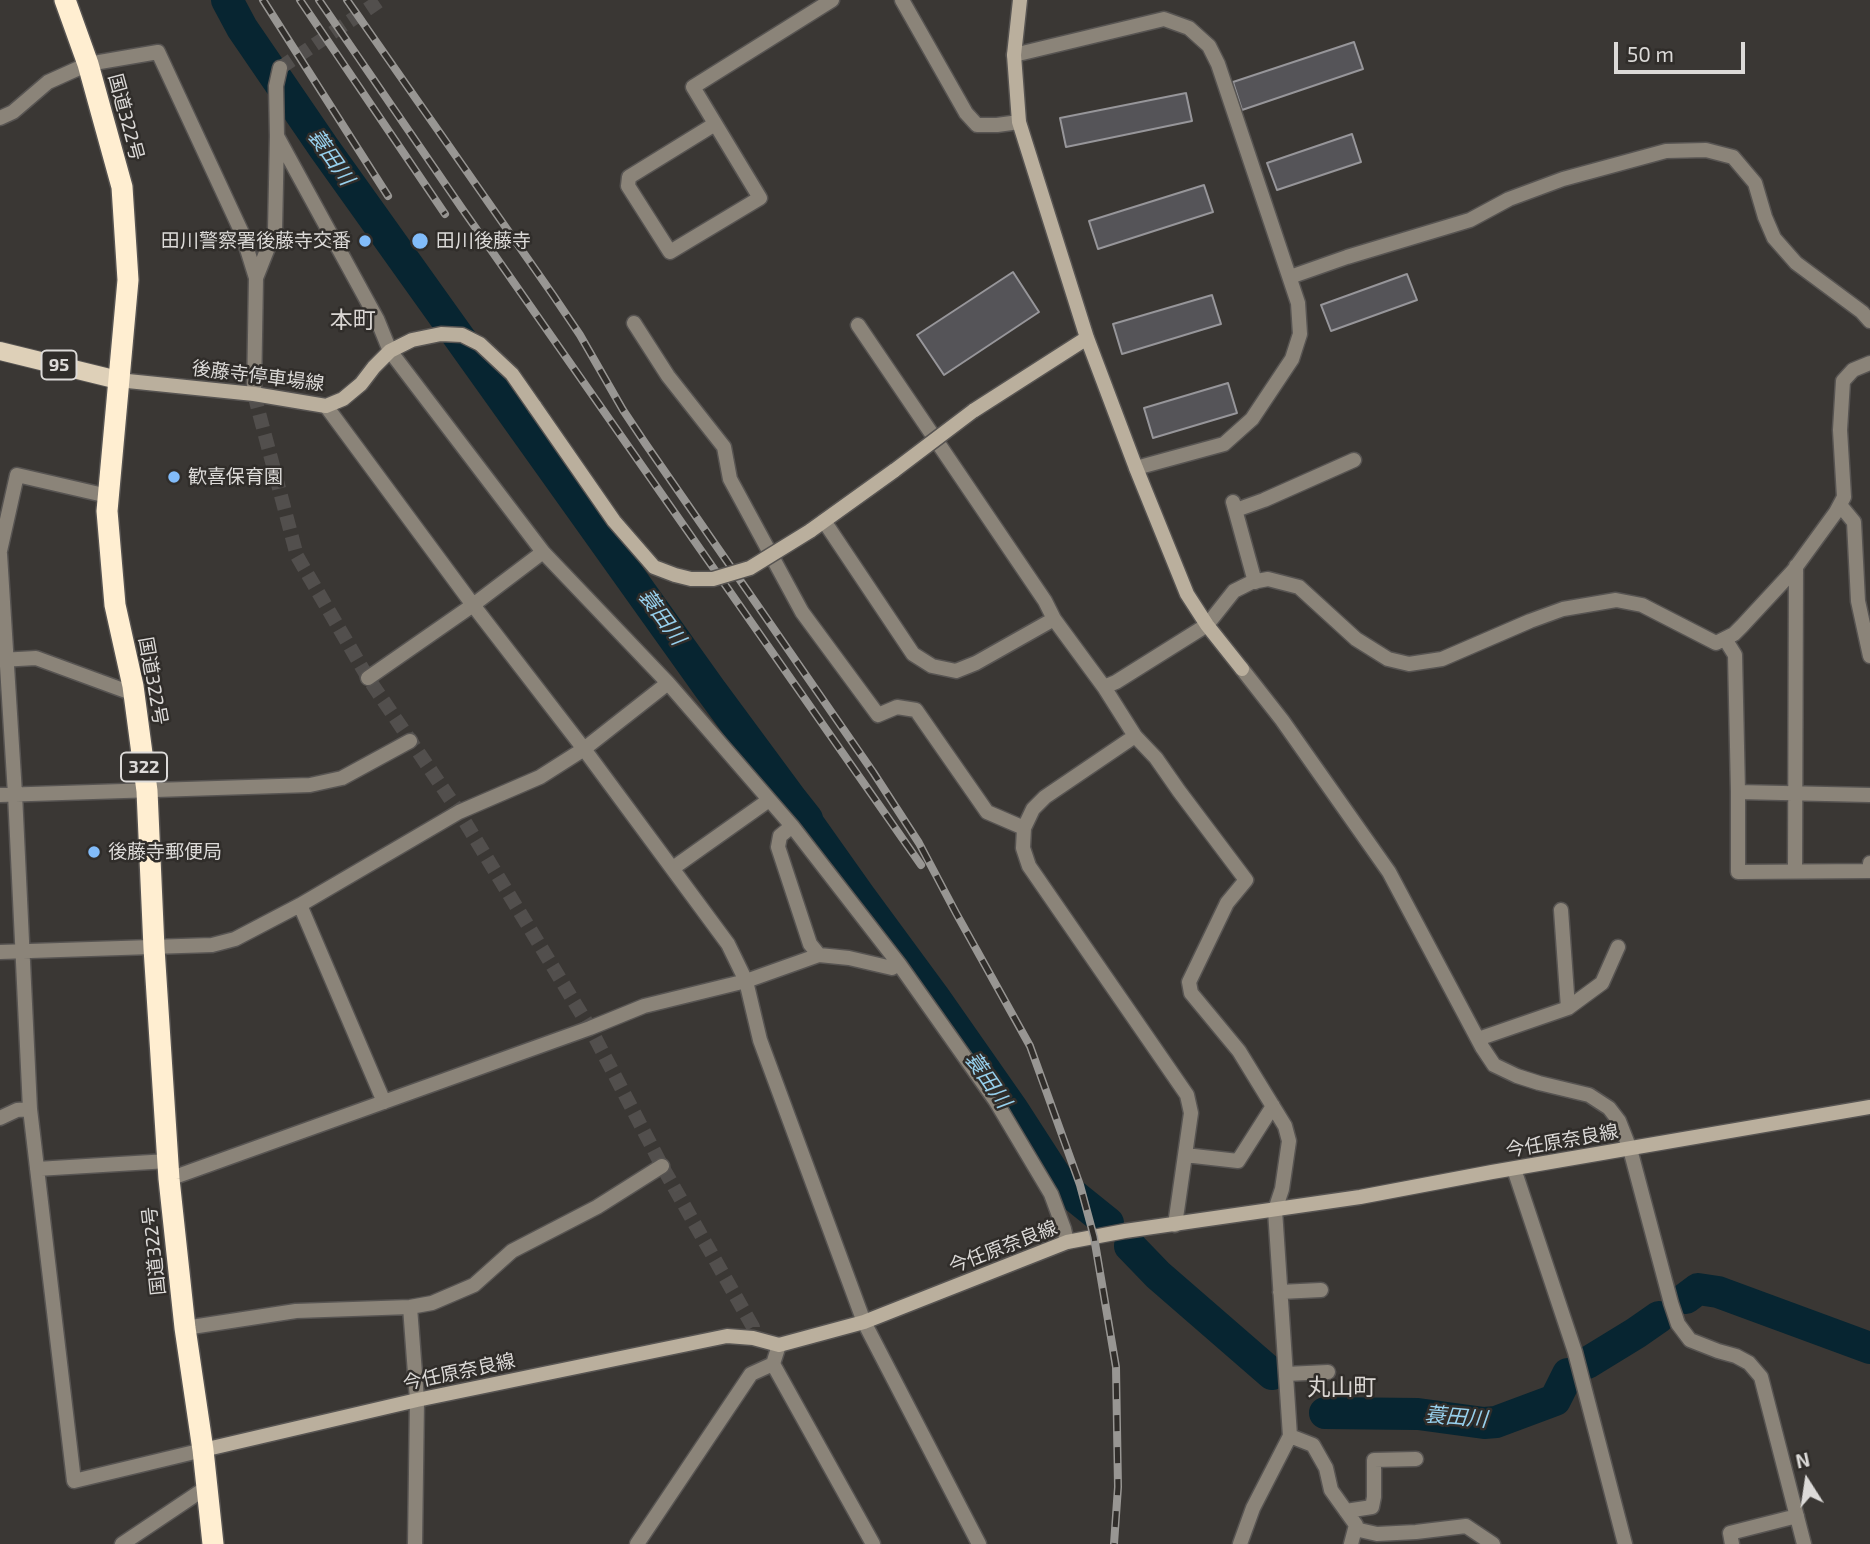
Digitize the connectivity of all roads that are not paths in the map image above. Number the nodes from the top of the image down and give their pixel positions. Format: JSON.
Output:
{"nodes":[{"id":1,"x":65,"y":0,"type":"edge"},
{"id":2,"x":832,"y":0,"type":"edge"},
{"id":3,"x":902,"y":0,"type":"edge"},
{"id":4,"x":1020,"y":0,"type":"edge"},
{"id":5,"x":1014,"y":55,"type":"junction"},
{"id":6,"x":88,"y":64,"type":"junction"},
{"id":7,"x":280,"y":68,"type":"dead end"},
{"id":8,"x":0,"y":118,"type":"edge"},
{"id":9,"x":1018,"y":122,"type":"junction"},
{"id":10,"x":715,"y":124,"type":"junction"},
{"id":11,"x":277,"y":135,"type":"junction"},
{"id":12,"x":1290,"y":277,"type":"junction"},
{"id":13,"x":256,"y":278,"type":"junction"},
{"id":14,"x":1870,"y":321,"type":"edge"},
{"id":15,"x":634,"y":323,"type":"dead end"},
{"id":16,"x":858,"y":325,"type":"dead end"},
{"id":17,"x":1087,"y":338,"type":"junction"},
{"id":18,"x":0,"y":351,"type":"edge"},
{"id":19,"x":390,"y":351,"type":"junction"},
{"id":20,"x":1870,"y":363,"type":"edge"},
{"id":21,"x":118,"y":380,"type":"junction"},
{"id":22,"x":254,"y":394,"type":"junction"},
{"id":23,"x":326,"y":406,"type":"junction"},
{"id":24,"x":1354,"y":460,"type":"dead end"},
{"id":25,"x":1136,"y":468,"type":"junction"},
{"id":26,"x":108,"y":496,"type":"junction"},
{"id":27,"x":1840,"y":505,"type":"junction"},
{"id":28,"x":824,"y":521,"type":"junction"},
{"id":29,"x":543,"y":552,"type":"junction"},
{"id":30,"x":0,"y":553,"type":"edge"},
{"id":31,"x":1796,"y":566,"type":"junction"},
{"id":32,"x":1255,"y":582,"type":"junction"},
{"id":33,"x":473,"y":605,"type":"junction"},
{"id":34,"x":1054,"y":619,"type":"junction"},
{"id":35,"x":1207,"y":625,"type":"junction"},
{"id":36,"x":1725,"y":639,"type":"junction"},
{"id":37,"x":1870,"y":656,"type":"edge"},
{"id":38,"x":3,"y":660,"type":"edge"},
{"id":39,"x":1242,"y":669,"type":"joint"},
{"id":40,"x":368,"y":678,"type":"dead end"},
{"id":41,"x":668,"y":683,"type":"junction"},
{"id":42,"x":1104,"y":687,"type":"junction"},
{"id":43,"x":134,"y":694,"type":"junction"},
{"id":44,"x":1135,"y":736,"type":"junction"},
{"id":45,"x":410,"y":741,"type":"dead end"},
{"id":46,"x":584,"y":749,"type":"junction"},
{"id":47,"x":147,"y":791,"type":"junction"},
{"id":48,"x":1738,"y":792,"type":"junction"},
{"id":49,"x":1796,"y":793,"type":"junction"},
{"id":50,"x":7,"y":794,"type":"edge"},
{"id":51,"x":1870,"y":796,"type":"edge"},
{"id":52,"x":769,"y":800,"type":"junction"},
{"id":53,"x":792,"y":826,"type":"junction"},
{"id":54,"x":1024,"y":828,"type":"junction"},
{"id":55,"x":1870,"y":863,"type":"edge"},
{"id":56,"x":673,"y":869,"type":"junction"},
{"id":57,"x":1795,"y":871,"type":"junction"},
{"id":58,"x":1870,"y":873,"type":"edge"},
{"id":59,"x":300,"y":905,"type":"junction"},
{"id":60,"x":1561,"y":910,"type":"dead end"},
{"id":61,"x":1618,"y":947,"type":"dead end"},
{"id":62,"x":154,"y":948,"type":"junction"},
{"id":63,"x":22,"y":951,"type":"junction"},
{"id":64,"x":0,"y":953,"type":"edge"},
{"id":65,"x":819,"y":956,"type":"junction"},
{"id":66,"x":899,"y":964,"type":"junction"},
{"id":67,"x":746,"y":981,"type":"junction"},
{"id":68,"x":1568,"y":1009,"type":"junction"},
{"id":69,"x":1478,"y":1039,"type":"junction"},
{"id":70,"x":384,"y":1102,"type":"junction"},
{"id":71,"x":1273,"y":1106,"type":"junction"},
{"id":72,"x":1870,"y":1107,"type":"edge"},
{"id":73,"x":30,"y":1109,"type":"junction"},
{"id":74,"x":0,"y":1118,"type":"edge"},
{"id":75,"x":1630,"y":1149,"type":"junction"},
{"id":76,"x":1185,"y":1155,"type":"junction"},
{"id":77,"x":662,"y":1166,"type":"dead end"},
{"id":78,"x":37,"y":1169,"type":"junction"},
{"id":79,"x":1514,"y":1169,"type":"junction"},
{"id":80,"x":169,"y":1170,"type":"junction"},
{"id":81,"x":1275,"y":1210,"type":"junction"},
{"id":82,"x":1175,"y":1224,"type":"junction"},
{"id":83,"x":1067,"y":1242,"type":"junction"},
{"id":84,"x":1321,"y":1290,"type":"dead end"},
{"id":85,"x":1280,"y":1292,"type":"junction"},
{"id":86,"x":410,"y":1307,"type":"junction"},
{"id":87,"x":864,"y":1322,"type":"junction"},
{"id":88,"x":185,"y":1328,"type":"junction"},
{"id":89,"x":779,"y":1345,"type":"junction"},
{"id":90,"x":773,"y":1364,"type":"junction"},
{"id":91,"x":1328,"y":1372,"type":"dead end"},
{"id":92,"x":1286,"y":1374,"type":"junction"},
{"id":93,"x":416,"y":1400,"type":"junction"},
{"id":94,"x":1290,"y":1436,"type":"junction"},
{"id":95,"x":203,"y":1450,"type":"junction"},
{"id":96,"x":1416,"y":1459,"type":"dead end"},
{"id":97,"x":207,"y":1487,"type":"junction"},
{"id":98,"x":1346,"y":1511,"type":"junction"},
{"id":99,"x":1797,"y":1516,"type":"junction"},
{"id":100,"x":1355,"y":1529,"type":"junction"},
{"id":101,"x":122,"y":1544,"type":"edge"},
{"id":102,"x":213,"y":1544,"type":"edge"},
{"id":103,"x":415,"y":1544,"type":"edge"},
{"id":104,"x":637,"y":1544,"type":"edge"},
{"id":105,"x":873,"y":1544,"type":"edge"},
{"id":106,"x":979,"y":1544,"type":"edge"},
{"id":107,"x":1240,"y":1544,"type":"edge"},
{"id":108,"x":1351,"y":1544,"type":"edge"},
{"id":109,"x":1493,"y":1544,"type":"edge"},
{"id":110,"x":1625,"y":1544,"type":"edge"},
{"id":111,"x":1732,"y":1544,"type":"edge"},
{"id":112,"x":1804,"y":1544,"type":"edge"}],
"edges":[{"from":1,"to":6,"type":"highway","name":"国道322号","number":"322"},
{"from":2,"to":10,"type":"street"},
{"from":3,"to":9,"type":"street"},
{"from":4,"to":5,"type":"main road"},
{"from":5,"to":9,"type":"main road"},
{"from":5,"to":12,"type":"street"},
{"from":6,"to":8,"type":"street"},
{"from":6,"to":13,"type":"street"},
{"from":6,"to":21,"type":"highway","name":"国道322号","number":"322"},
{"from":7,"to":11,"type":"street"},
{"from":9,"to":17,"type":"main road"},
{"from":10,"to":10,"type":"street"},
{"from":11,"to":13,"type":"street"},
{"from":11,"to":19,"type":"street"},
{"from":12,"to":14,"type":"street"},
{"from":12,"to":25,"type":"street"},
{"from":13,"to":22,"type":"street"},
{"from":15,"to":54,"type":"street"},
{"from":16,"to":34,"type":"street"},
{"from":17,"to":25,"type":"main road"},
{"from":17,"to":28,"type":"main road","name":"後藤寺停車場線","bridge":true},
{"from":18,"to":21,"type":"main road","number":"95"},
{"from":19,"to":23,"type":"main road","name":"後藤寺停車場線"},
{"from":19,"to":28,"type":"main road","name":"後藤寺停車場線","bridge":true},
{"from":19,"to":29,"type":"street"},
{"from":20,"to":27,"type":"street"},
{"from":21,"to":22,"type":"main road","name":"後藤寺停車場線"},
{"from":21,"to":26,"type":"highway","name":"国道322号","number":"322"},
{"from":22,"to":23,"type":"main road","name":"後藤寺停車場線"},
{"from":23,"to":33,"type":"street"},
{"from":24,"to":32,"type":"street"},
{"from":25,"to":35,"type":"main road"},
{"from":26,"to":30,"type":"street"},
{"from":26,"to":43,"type":"highway","name":"国道322号","number":"322"},
{"from":27,"to":31,"type":"street"},
{"from":27,"to":37,"type":"street"},
{"from":28,"to":34,"type":"street"},
{"from":29,"to":33,"type":"street"},
{"from":29,"to":41,"type":"street"},
{"from":30,"to":38,"type":"street"},
{"from":31,"to":36,"type":"street"},
{"from":31,"to":49,"type":"street"},
{"from":32,"to":35,"type":"street"},
{"from":32,"to":36,"type":"street"},
{"from":33,"to":40,"type":"street"},
{"from":33,"to":46,"type":"street"},
{"from":34,"to":42,"type":"street"},
{"from":35,"to":39,"type":"main road"},
{"from":35,"to":42,"type":"street"},
{"from":36,"to":48,"type":"street"},
{"from":38,"to":43,"type":"street"},
{"from":38,"to":50,"type":"street"},
{"from":39,"to":69,"type":"street"},
{"from":41,"to":46,"type":"street"},
{"from":41,"to":52,"type":"street"},
{"from":42,"to":44,"type":"street"},
{"from":43,"to":47,"type":"highway","name":"国道322号","number":"322"},
{"from":44,"to":54,"type":"street"},
{"from":44,"to":71,"type":"street"},
{"from":45,"to":47,"type":"street"},
{"from":46,"to":56,"type":"street"},
{"from":46,"to":59,"type":"street"},
{"from":47,"to":50,"type":"street"},
{"from":47,"to":62,"type":"highway","name":"国道322号","number":"322"},
{"from":48,"to":49,"type":"street"},
{"from":48,"to":57,"type":"street"},
{"from":49,"to":51,"type":"street"},
{"from":49,"to":57,"type":"street"},
{"from":50,"to":63,"type":"street"},
{"from":52,"to":53,"type":"street"},
{"from":52,"to":56,"type":"street"},
{"from":53,"to":65,"type":"street"},
{"from":53,"to":66,"type":"street"},
{"from":54,"to":76,"type":"street"},
{"from":55,"to":58,"type":"street"},
{"from":56,"to":67,"type":"street"},
{"from":57,"to":58,"type":"street"},
{"from":59,"to":62,"type":"street"},
{"from":59,"to":70,"type":"street"},
{"from":60,"to":68,"type":"street"},
{"from":61,"to":68,"type":"street"},
{"from":62,"to":63,"type":"street"},
{"from":62,"to":80,"type":"highway","name":"国道322号","number":"322"},
{"from":63,"to":64,"type":"street"},
{"from":63,"to":73,"type":"street"},
{"from":65,"to":66,"type":"street"},
{"from":65,"to":67,"type":"street"},
{"from":66,"to":83,"type":"street"},
{"from":67,"to":70,"type":"street"},
{"from":67,"to":87,"type":"street"},
{"from":68,"to":69,"type":"street"},
{"from":69,"to":75,"type":"street"},
{"from":70,"to":80,"type":"street"},
{"from":71,"to":76,"type":"street"},
{"from":71,"to":81,"type":"street"},
{"from":72,"to":75,"type":"main road","name":"今任原奈良線"},
{"from":73,"to":74,"type":"street"},
{"from":73,"to":78,"type":"street"},
{"from":75,"to":79,"type":"main road","name":"今任原奈良線"},
{"from":75,"to":99,"type":"street"},
{"from":76,"to":82,"type":"street"},
{"from":77,"to":86,"type":"street"},
{"from":78,"to":80,"type":"street"},
{"from":78,"to":95,"type":"street"},
{"from":79,"to":81,"type":"main road","name":"今任原奈良線"},
{"from":79,"to":110,"type":"street"},
{"from":80,"to":88,"type":"highway","name":"国道322号","number":"322"},
{"from":81,"to":82,"type":"main road","name":"今任原奈良線"},
{"from":81,"to":85,"type":"street"},
{"from":82,"to":83,"type":"main road","name":"今任原奈良線"},
{"from":83,"to":87,"type":"main road","name":"今任原奈良線"},
{"from":84,"to":85,"type":"street"},
{"from":85,"to":92,"type":"street"},
{"from":86,"to":88,"type":"street"},
{"from":86,"to":93,"type":"street"},
{"from":87,"to":89,"type":"main road","name":"今任原奈良線"},
{"from":87,"to":106,"type":"street"},
{"from":88,"to":95,"type":"highway","name":"国道322号","number":"322"},
{"from":89,"to":90,"type":"street"},
{"from":89,"to":93,"type":"main road","name":"今任原奈良線"},
{"from":90,"to":104,"type":"street"},
{"from":90,"to":105,"type":"street"},
{"from":91,"to":92,"type":"street"},
{"from":92,"to":94,"type":"street"},
{"from":93,"to":95,"type":"main road","name":"今任原奈良線"},
{"from":93,"to":103,"type":"street"},
{"from":94,"to":98,"type":"street"},
{"from":94,"to":107,"type":"street"},
{"from":95,"to":97,"type":"highway","name":"国道322号","number":"322"},
{"from":96,"to":98,"type":"street"},
{"from":97,"to":101,"type":"street"},
{"from":97,"to":102,"type":"highway","name":"国道322号","number":"322"},
{"from":98,"to":100,"type":"street"},
{"from":99,"to":111,"type":"street"},
{"from":99,"to":112,"type":"street"},
{"from":100,"to":108,"type":"street"},
{"from":100,"to":109,"type":"street"}]}
